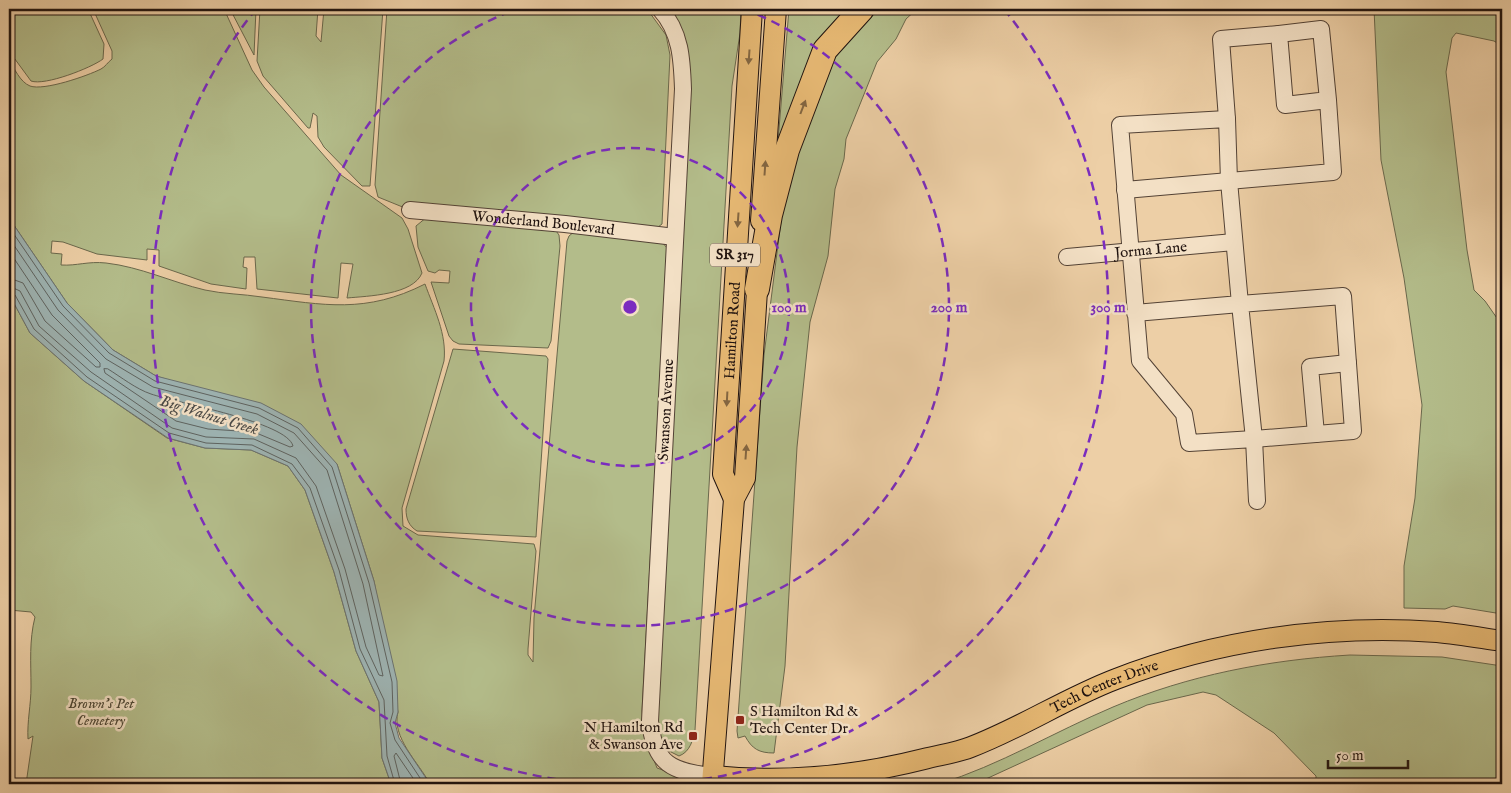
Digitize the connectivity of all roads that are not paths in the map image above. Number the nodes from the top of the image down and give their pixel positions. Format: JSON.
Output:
{"nodes":[{"id":1,"x":660,"y":9,"type":"edge"},
{"id":2,"x":752,"y":9,"type":"edge"},
{"id":3,"x":776,"y":9,"type":"edge"},
{"id":4,"x":862,"y":9,"type":"edge"},
{"id":5,"x":1279,"y":34,"type":"junction"},
{"id":6,"x":1328,"y":100,"type":"junction"},
{"id":7,"x":1227,"y":119,"type":"junction"},
{"id":8,"x":1228,"y":181,"type":"junction"},
{"id":9,"x":1125,"y":190,"type":"junction"},
{"id":10,"x":410,"y":210,"type":"dead end"},
{"id":11,"x":675,"y":237,"type":"junction"},
{"id":12,"x":1234,"y":242,"type":"junction"},
{"id":13,"x":1130,"y":251,"type":"junction"},
{"id":14,"x":1067,"y":257,"type":"dead end"},
{"id":15,"x":757,"y":289,"type":"junction"},
{"id":16,"x":1240,"y":304,"type":"junction"},
{"id":17,"x":1135,"y":313,"type":"junction"},
{"id":18,"x":1348,"y":363,"type":"junction"},
{"id":19,"x":1316,"y":434,"type":"junction"},
{"id":20,"x":1254,"y":439,"type":"junction"},
{"id":21,"x":734,"y":499,"type":"junction"},
{"id":22,"x":1257,"y":501,"type":"dead end"},
{"id":23,"x":1502,"y":641,"type":"edge"},
{"id":24,"x":713,"y":780,"type":"edge"}],
"edges":[{"from":1,"to":11,"type":"street","name":"Swanson Avenue"},
{"from":2,"to":21,"type":"main road","name":"Hamilton Road","number":"SR 317","one_way":true},
{"from":15,"to":3,"type":"main road","name":"Hamilton Road","number":"SR 317","one_way":true},
{"from":15,"to":4,"type":"highway","one_way":true},
{"from":5,"to":6,"type":"street"},
{"from":5,"to":6,"type":"street"},
{"from":5,"to":7,"type":"street"},
{"from":6,"to":8,"type":"street"},
{"from":7,"to":8,"type":"street"},
{"from":7,"to":9,"type":"street"},
{"from":8,"to":9,"type":"street"},
{"from":8,"to":12,"type":"street"},
{"from":9,"to":13,"type":"street"},
{"from":10,"to":11,"type":"street","name":"Wonderland Boulevard"},
{"from":11,"to":24,"type":"street","name":"Swanson Avenue"},
{"from":12,"to":13,"type":"street","name":"Jorma Lane"},
{"from":12,"to":16,"type":"street"},
{"from":13,"to":14,"type":"street","name":"Jorma Lane"},
{"from":13,"to":17,"type":"street"},
{"from":21,"to":15,"type":"main road","name":"Hamilton Road","number":"SR 317","one_way":true},
{"from":16,"to":17,"type":"street"},
{"from":16,"to":18,"type":"street"},
{"from":16,"to":20,"type":"street"},
{"from":17,"to":20,"type":"street"},
{"from":18,"to":19,"type":"street"},
{"from":18,"to":19,"type":"street"},
{"from":19,"to":20,"type":"street"},
{"from":20,"to":22,"type":"street"},
{"from":21,"to":24,"type":"main road","name":"Hamilton Road","number":"SR 317"},
{"from":23,"to":24,"type":"main road","name":"Tech Center Drive"}]}
